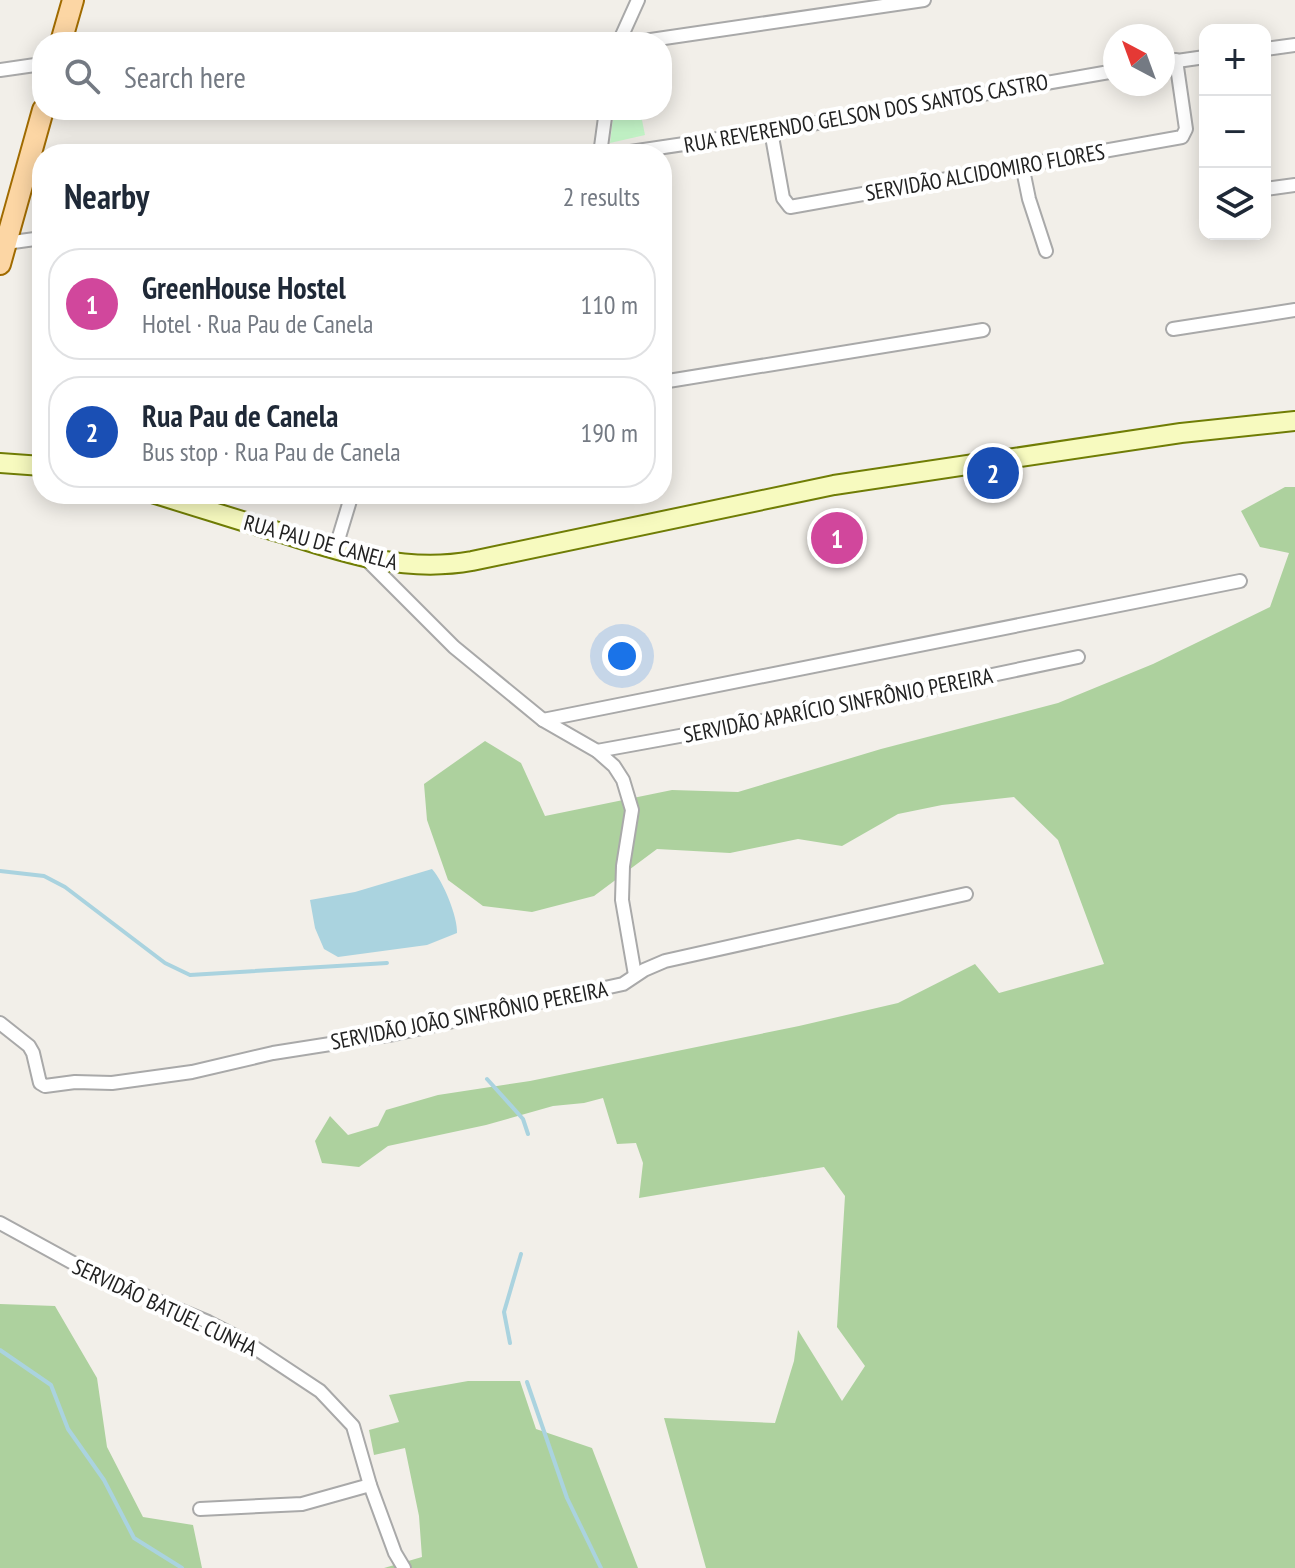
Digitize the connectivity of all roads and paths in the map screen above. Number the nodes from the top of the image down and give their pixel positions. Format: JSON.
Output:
{"nodes":[{"id":1,"x":73,"y":0,"type":"edge"},
{"id":2,"x":638,"y":0,"type":"edge"},
{"id":3,"x":924,"y":0,"type":"edge"},
{"id":4,"x":64,"y":32,"type":"edge"},
{"id":5,"x":624,"y":32,"type":"edge"},
{"id":6,"x":672,"y":37,"type":"edge"},
{"id":7,"x":1295,"y":45,"type":"edge"},
{"id":8,"x":1271,"y":48,"type":"edge"},
{"id":9,"x":1199,"y":58,"type":"edge"},
{"id":10,"x":1175,"y":61,"type":"edge"},
{"id":11,"x":32,"y":65,"type":"edge"},
{"id":12,"x":0,"y":70,"type":"edge"},
{"id":13,"x":1103,"y":73,"type":"edge"},
{"id":14,"x":1175,"y":83,"type":"edge"},
{"id":15,"x":40,"y":120,"type":"edge"},
{"id":16,"x":605,"y":120,"type":"edge"},
{"id":17,"x":771,"y":131,"type":"junction"},
{"id":18,"x":34,"y":144,"type":"edge"},
{"id":19,"x":601,"y":144,"type":"edge"},
{"id":20,"x":672,"y":146,"type":"edge"},
{"id":21,"x":32,"y":150,"type":"edge"},
{"id":22,"x":1022,"y":165,"type":"junction"},
{"id":23,"x":1295,"y":185,"type":"edge"},
{"id":24,"x":1271,"y":188,"type":"edge"},
{"id":25,"x":32,"y":239,"type":"edge"},
{"id":26,"x":6,"y":243,"type":"junction"},
{"id":27,"x":1046,"y":251,"type":"dead end"},
{"id":28,"x":0,"y":264,"type":"edge"},
{"id":29,"x":1295,"y":310,"type":"edge"},
{"id":30,"x":1173,"y":329,"type":"dead end"},
{"id":31,"x":983,"y":330,"type":"dead end"},
{"id":32,"x":672,"y":380,"type":"edge"},
{"id":33,"x":1295,"y":421,"type":"edge"},
{"id":34,"x":0,"y":463,"type":"edge"},
{"id":35,"x":32,"y":465,"type":"edge"},
{"id":36,"x":187,"y":504,"type":"edge"},
{"id":37,"x":349,"y":504,"type":"edge"},
{"id":38,"x":335,"y":550,"type":"junction"},
{"id":39,"x":366,"y":559,"type":"junction"},
{"id":40,"x":1240,"y":581,"type":"dead end"},
{"id":41,"x":1078,"y":657,"type":"dead end"},
{"id":42,"x":543,"y":720,"type":"junction"},
{"id":43,"x":597,"y":751,"type":"junction"},
{"id":44,"x":966,"y":894,"type":"dead end"},
{"id":45,"x":635,"y":975,"type":"junction"},
{"id":46,"x":0,"y":1023,"type":"edge"},
{"id":47,"x":0,"y":1223,"type":"edge"},
{"id":48,"x":370,"y":1485,"type":"junction"},
{"id":49,"x":200,"y":1509,"type":"dead end"},
{"id":50,"x":404,"y":1568,"type":"edge"}],
"edges":[{"from":1,"to":4,"type":"main road"},
{"from":2,"to":5,"type":"street"},
{"from":3,"to":6,"type":"street"},
{"from":7,"to":8,"type":"street"},
{"from":9,"to":10,"type":"street"},
{"from":11,"to":12,"type":"street"},
{"from":13,"to":17,"type":"street","name":"RUA REVERENDO GELSON DOS SANTOS CASTRO"},
{"from":14,"to":22,"type":"street","name":"SERVIDÃO ALCIDOMIRO FLORES"},
{"from":15,"to":18,"type":"main road"},
{"from":16,"to":19,"type":"street"},
{"from":17,"to":20,"type":"street","name":"RUA REVERENDO GELSON DOS SANTOS CASTRO"},
{"from":17,"to":22,"type":"street","name":"SERVIDÃO ALCIDOMIRO FLORES"},
{"from":21,"to":26,"type":"main road"},
{"from":22,"to":27,"type":"street"},
{"from":23,"to":24,"type":"street"},
{"from":25,"to":26,"type":"street"},
{"from":26,"to":28,"type":"main road"},
{"from":29,"to":30,"type":"street"},
{"from":31,"to":32,"type":"street"},
{"from":33,"to":39,"type":"street","name":"RUA PAU DE CANELA"},
{"from":34,"to":35,"type":"street"},
{"from":36,"to":38,"type":"street","name":"RUA PAU DE CANELA"},
{"from":37,"to":38,"type":"street"},
{"from":38,"to":39,"type":"street","name":"RUA PAU DE CANELA"},
{"from":39,"to":42,"type":"street"},
{"from":40,"to":42,"type":"street"},
{"from":41,"to":43,"type":"street","name":"SERVIDÃO APARÍCIO SINFRÔNIO PEREIRA"},
{"from":42,"to":43,"type":"street"},
{"from":43,"to":45,"type":"street"},
{"from":44,"to":45,"type":"street","name":"SERVIDÃO JOÃO SINFRÔNIO PEREIRA"},
{"from":45,"to":46,"type":"street","name":"SERVIDÃO JOÃO SINFRÔNIO PEREIRA"},
{"from":47,"to":48,"type":"street","name":"SERVIDÃO BATUEL CUNHA"},
{"from":48,"to":49,"type":"street"},
{"from":48,"to":50,"type":"street","name":"SERVIDÃO BATUEL CUNHA"}]}
